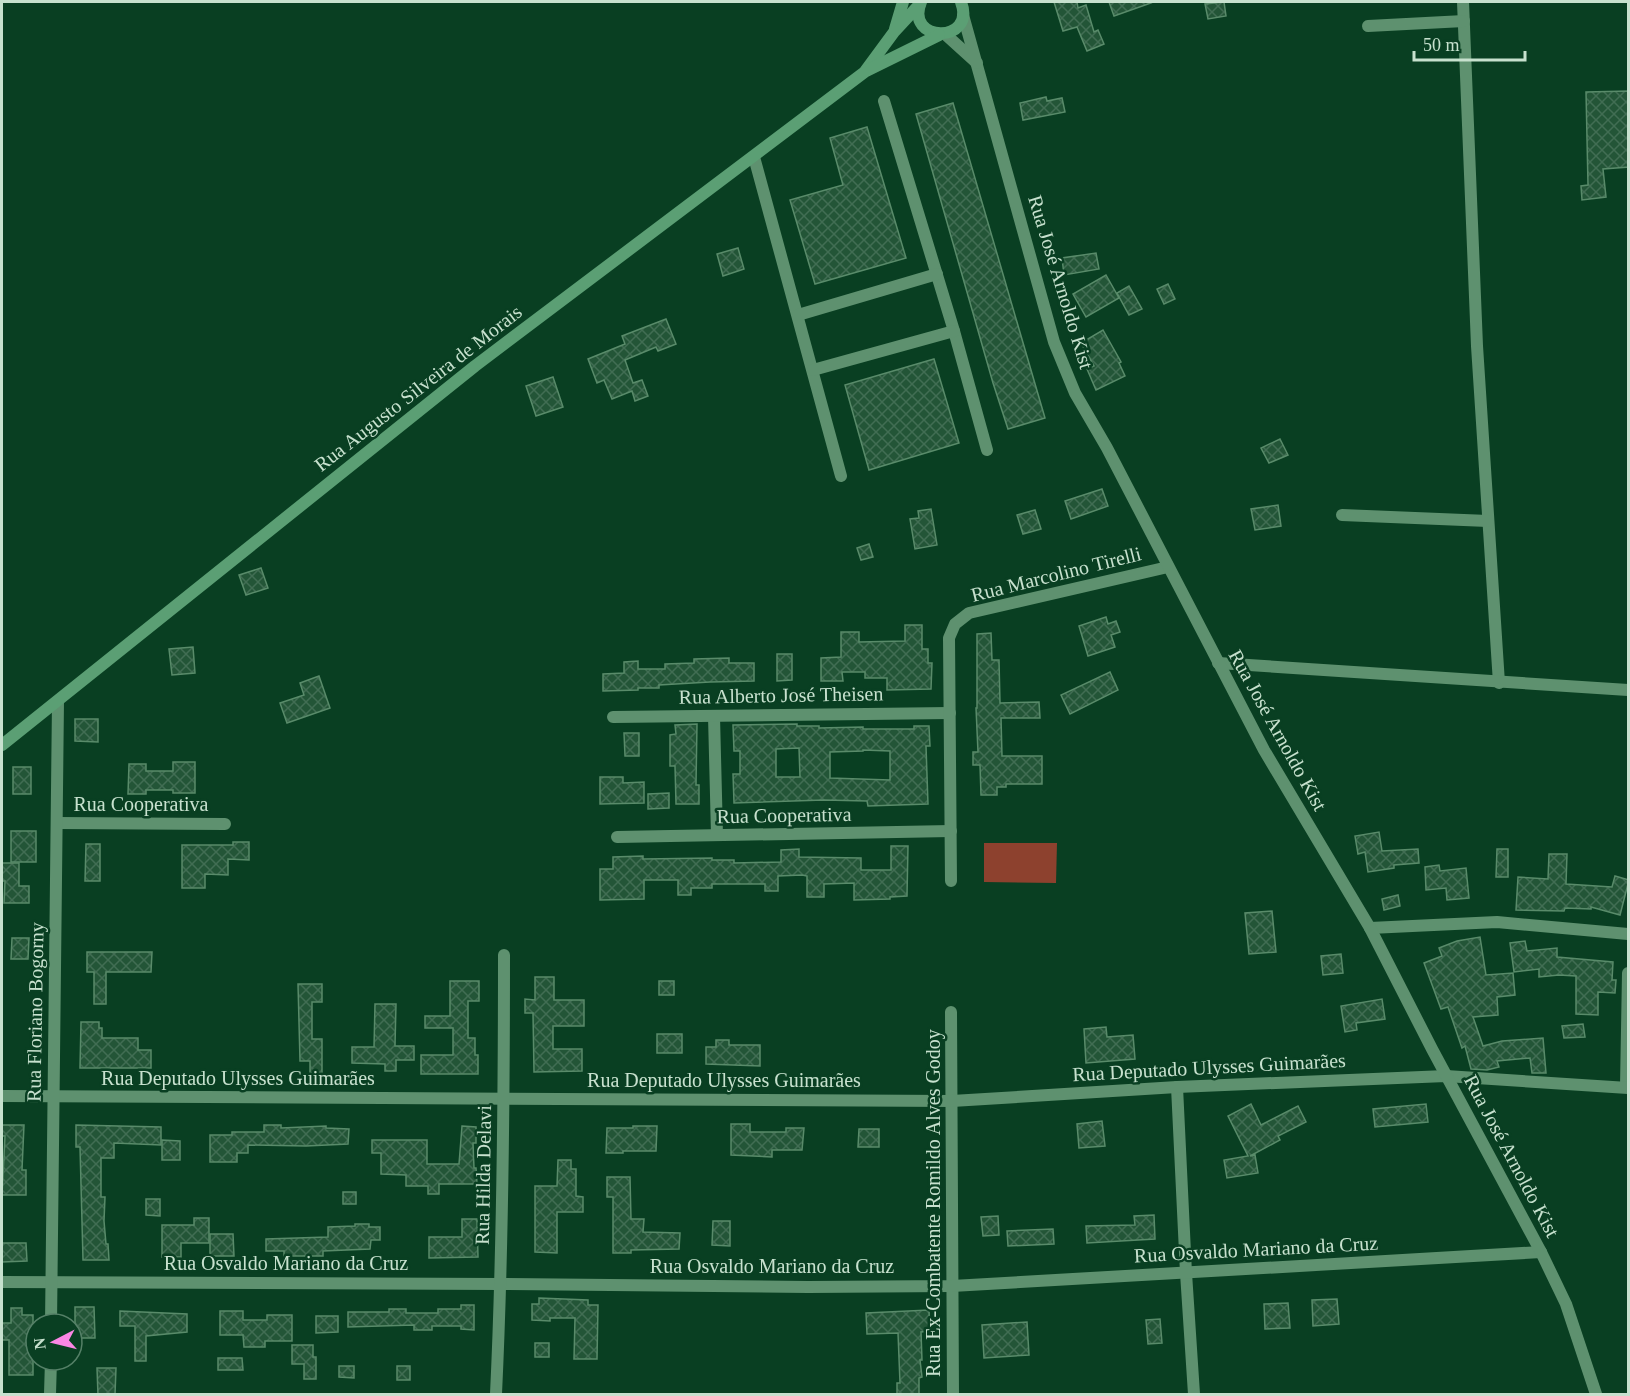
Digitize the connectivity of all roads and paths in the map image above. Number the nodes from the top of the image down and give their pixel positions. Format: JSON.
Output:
{"nodes":[{"id":1,"x":903,"y":2,"type":"edge"},
{"id":2,"x":961,"y":2,"type":"edge"},
{"id":3,"x":1463,"y":2,"type":"edge"},
{"id":4,"x":920,"y":3,"type":"edge"},
{"id":5,"x":963,"y":15,"type":"junction"},
{"id":6,"x":1464,"y":21,"type":"junction"},
{"id":7,"x":1368,"y":26,"type":"dead end"},
{"id":8,"x":894,"y":32,"type":"junction"},
{"id":9,"x":942,"y":34,"type":"junction"},
{"id":10,"x":978,"y":64,"type":"junction"},
{"id":11,"x":866,"y":71,"type":"junction"},
{"id":12,"x":884,"y":101,"type":"dead end"},
{"id":13,"x":754,"y":157,"type":"junction"},
{"id":14,"x":937,"y":274,"type":"junction"},
{"id":15,"x":798,"y":315,"type":"junction"},
{"id":16,"x":954,"y":331,"type":"junction"},
{"id":17,"x":813,"y":370,"type":"junction"},
{"id":18,"x":987,"y":450,"type":"dead end"},
{"id":19,"x":841,"y":476,"type":"dead end"},
{"id":20,"x":1342,"y":515,"type":"dead end"},
{"id":21,"x":1488,"y":521,"type":"junction"},
{"id":22,"x":1168,"y":567,"type":"junction"},
{"id":23,"x":1218,"y":663,"type":"junction"},
{"id":24,"x":1499,"y":683,"type":"junction"},
{"id":25,"x":1629,"y":690,"type":"edge"},
{"id":26,"x":58,"y":701,"type":"junction"},
{"id":27,"x":950,"y":713,"type":"junction"},
{"id":28,"x":714,"y":716,"type":"junction"},
{"id":29,"x":613,"y":717,"type":"dead end"},
{"id":30,"x":2,"y":745,"type":"edge"},
{"id":31,"x":57,"y":823,"type":"junction"},
{"id":32,"x":225,"y":824,"type":"dead end"},
{"id":33,"x":951,"y":831,"type":"junction"},
{"id":34,"x":717,"y":835,"type":"junction"},
{"id":35,"x":617,"y":837,"type":"dead end"},
{"id":36,"x":951,"y":881,"type":"dead end"},
{"id":37,"x":1370,"y":928,"type":"junction"},
{"id":38,"x":1629,"y":934,"type":"edge"},
{"id":39,"x":504,"y":956,"type":"dead end"},
{"id":40,"x":1629,"y":973,"type":"edge"},
{"id":41,"x":951,"y":1012,"type":"dead end"},
{"id":42,"x":1446,"y":1076,"type":"junction"},
{"id":43,"x":1177,"y":1087,"type":"junction"},
{"id":44,"x":1627,"y":1088,"type":"edge"},
{"id":45,"x":2,"y":1096,"type":"edge"},
{"id":46,"x":54,"y":1097,"type":"junction"},
{"id":47,"x":504,"y":1099,"type":"junction"},
{"id":48,"x":952,"y":1101,"type":"junction"},
{"id":49,"x":1541,"y":1252,"type":"junction"},
{"id":50,"x":1186,"y":1273,"type":"junction"},
{"id":51,"x":2,"y":1282,"type":"edge"},
{"id":52,"x":52,"y":1282,"type":"junction"},
{"id":53,"x":501,"y":1284,"type":"junction"},
{"id":54,"x":952,"y":1286,"type":"junction"},
{"id":55,"x":51,"y":1312,"type":"edge"},
{"id":56,"x":51,"y":1372,"type":"edge"},
{"id":57,"x":50,"y":1395,"type":"edge"},
{"id":58,"x":496,"y":1395,"type":"edge"},
{"id":59,"x":953,"y":1395,"type":"edge"},
{"id":60,"x":1194,"y":1395,"type":"edge"},
{"id":61,"x":1596,"y":1395,"type":"edge"}],
"edges":[{"from":1,"to":8,"type":"main road","name":"Rua Augusto Silveira de Morais"},
{"from":2,"to":5,"type":"main road","name":"Rua José Arnoldo Kist"},
{"from":3,"to":6,"type":"street"},
{"from":4,"to":8,"type":"main road","name":"Rua Augusto Silveira de Morais"},
{"from":4,"to":9,"type":"main road"},
{"from":5,"to":9,"type":"main road"},
{"from":5,"to":10,"type":"street","name":"Rua José Arnoldo Kist"},
{"from":6,"to":7,"type":"street"},
{"from":6,"to":21,"type":"street"},
{"from":8,"to":11,"type":"main road","name":"Rua Augusto Silveira de Morais"},
{"from":9,"to":10,"type":"street"},
{"from":9,"to":11,"type":"main road","name":"Rua Augusto Silveira de Morais"},
{"from":10,"to":22,"type":"street","name":"Rua José Arnoldo Kist"},
{"from":11,"to":13,"type":"main road","name":"Rua Augusto Silveira de Morais"},
{"from":12,"to":14,"type":"street"},
{"from":13,"to":15,"type":"street"},
{"from":13,"to":26,"type":"main road","name":"Rua Augusto Silveira de Morais"},
{"from":14,"to":15,"type":"street"},
{"from":14,"to":16,"type":"street"},
{"from":15,"to":17,"type":"street"},
{"from":16,"to":17,"type":"street"},
{"from":16,"to":18,"type":"street"},
{"from":17,"to":19,"type":"street"},
{"from":20,"to":21,"type":"street"},
{"from":21,"to":24,"type":"street"},
{"from":22,"to":23,"type":"street","name":"Rua José Arnoldo Kist"},
{"from":22,"to":27,"type":"street","name":"Rua Marcolino Tirelli"},
{"from":23,"to":24,"type":"street"},
{"from":23,"to":37,"type":"street","name":"Rua José Arnoldo Kist"},
{"from":24,"to":25,"type":"street"},
{"from":26,"to":30,"type":"main road","name":"Rua Augusto Silveira de Morais"},
{"from":26,"to":31,"type":"street","name":"Rua Floriano Bogorny"},
{"from":27,"to":28,"type":"street","name":"Rua Alberto José Theisen"},
{"from":27,"to":33,"type":"street"},
{"from":28,"to":29,"type":"street","name":"Rua Alberto José Theisen"},
{"from":28,"to":34,"type":"street"},
{"from":31,"to":32,"type":"street","name":"Rua Cooperativa"},
{"from":31,"to":46,"type":"street","name":"Rua Floriano Bogorny"},
{"from":33,"to":34,"type":"street","name":"Rua Cooperativa"},
{"from":33,"to":36,"type":"street"},
{"from":34,"to":35,"type":"street","name":"Rua Cooperativa"},
{"from":37,"to":38,"type":"street"},
{"from":37,"to":42,"type":"street","name":"Rua José Arnoldo Kist"},
{"from":39,"to":47,"type":"street","name":"Rua Hilda Delavi"},
{"from":40,"to":44,"type":"street"},
{"from":41,"to":48,"type":"street","name":"Rua Ex-Combatente Romildo Alves Godoy"},
{"from":42,"to":43,"type":"street","name":"Rua Deputado Ulysses Guimarães"},
{"from":42,"to":44,"type":"street","name":"Rua Deputado Ulysses Guimarães"},
{"from":42,"to":49,"type":"street","name":"Rua José Arnoldo Kist"},
{"from":43,"to":48,"type":"street","name":"Rua Deputado Ulysses Guimarães"},
{"from":43,"to":50,"type":"street"},
{"from":45,"to":46,"type":"street","name":"Rua Deputado Ulysses Guimarães"},
{"from":46,"to":47,"type":"street","name":"Rua Deputado Ulysses Guimarães"},
{"from":46,"to":52,"type":"street","name":"Rua Floriano Bogorny"},
{"from":47,"to":48,"type":"street","name":"Rua Deputado Ulysses Guimarães"},
{"from":47,"to":53,"type":"street","name":"Rua Hilda Delavi"},
{"from":48,"to":54,"type":"street","name":"Rua Ex-Combatente Romildo Alves Godoy"},
{"from":49,"to":50,"type":"street","name":"Rua Osvaldo Mariano da Cruz"},
{"from":49,"to":61,"type":"street","name":"Rua José Arnoldo Kist"},
{"from":50,"to":54,"type":"street","name":"Rua Osvaldo Mariano da Cruz"},
{"from":50,"to":60,"type":"street"},
{"from":51,"to":52,"type":"street","name":"Rua Osvaldo Mariano da Cruz"},
{"from":52,"to":53,"type":"street","name":"Rua Osvaldo Mariano da Cruz"},
{"from":52,"to":55,"type":"street","name":"Rua Floriano Bogorny"},
{"from":53,"to":54,"type":"street","name":"Rua Osvaldo Mariano da Cruz"},
{"from":53,"to":58,"type":"street","name":"Rua Hilda Delavi"},
{"from":54,"to":59,"type":"street","name":"Rua Ex-Combatente Romildo Alves Godoy"},
{"from":56,"to":57,"type":"street"}]}
